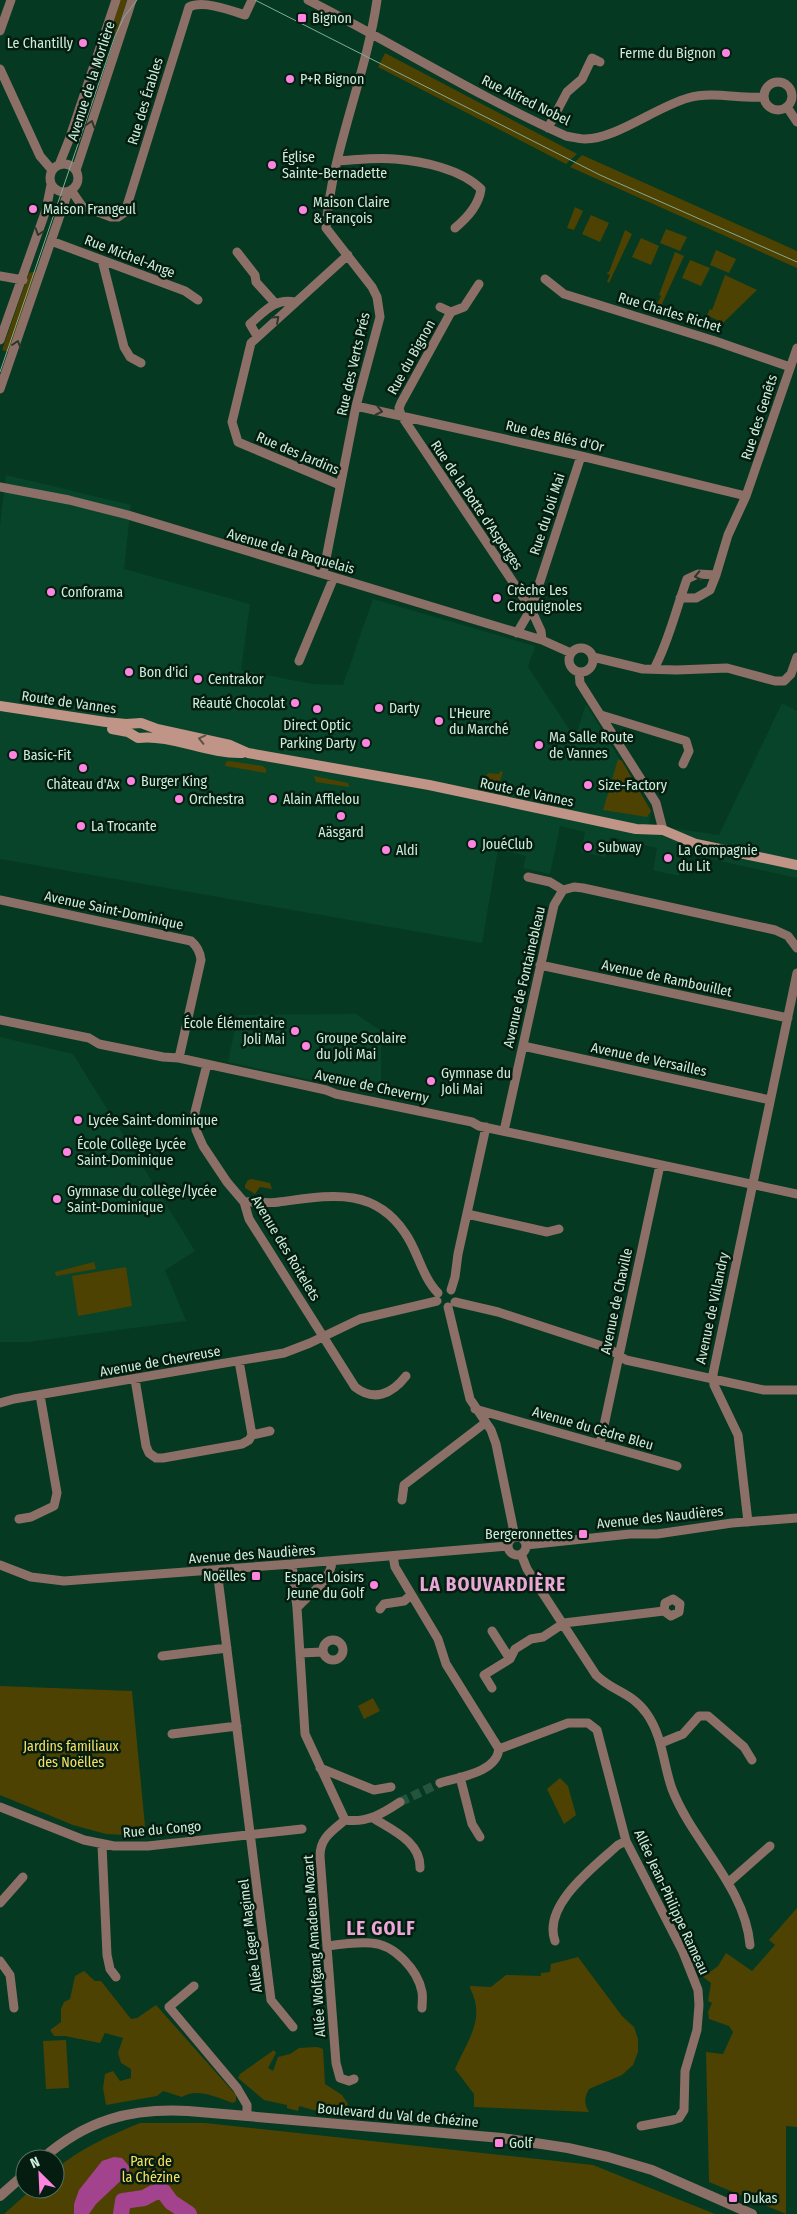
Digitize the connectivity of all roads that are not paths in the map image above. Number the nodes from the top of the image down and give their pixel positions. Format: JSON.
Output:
{"nodes":[{"id":1,"x":11,"y":0,"type":"edge"},
{"id":2,"x":116,"y":0,"type":"edge"},
{"id":3,"x":132,"y":0,"type":"edge"},
{"id":4,"x":252,"y":0,"type":"edge"},
{"id":5,"x":308,"y":0,"type":"edge"},
{"id":6,"x":377,"y":0,"type":"edge"},
{"id":7,"x":0,"y":31,"type":"edge"},
{"id":8,"x":372,"y":33,"type":"junction"},
{"id":9,"x":593,"y":58,"type":"dead end"},
{"id":10,"x":0,"y":69,"type":"edge"},
{"id":11,"x":793,"y":86,"type":"edge"},
{"id":12,"x":764,"y":97,"type":"junction"},
{"id":13,"x":787,"y":106,"type":"junction"},
{"id":14,"x":797,"y":122,"type":"edge"},
{"id":15,"x":548,"y":128,"type":"junction"},
{"id":16,"x":337,"y":161,"type":"junction"},
{"id":17,"x":56,"y":167,"type":"junction"},
{"id":18,"x":76,"y":170,"type":"junction"},
{"id":19,"x":51,"y":185,"type":"junction"},
{"id":20,"x":70,"y":191,"type":"junction"},
{"id":21,"x":455,"y":228,"type":"dead end"},
{"id":22,"x":51,"y":241,"type":"junction"},
{"id":23,"x":237,"y":252,"type":"dead end"},
{"id":24,"x":348,"y":255,"type":"junction"},
{"id":25,"x":102,"y":260,"type":"junction"},
{"id":26,"x":0,"y":276,"type":"edge"},
{"id":27,"x":545,"y":279,"type":"dead end"},
{"id":28,"x":23,"y":280,"type":"junction"},
{"id":29,"x":479,"y":284,"type":"dead end"},
{"id":30,"x":198,"y":300,"type":"dead end"},
{"id":31,"x":295,"y":302,"type":"junction"},
{"id":32,"x":275,"y":303,"type":"junction"},
{"id":33,"x":440,"y":307,"type":"dead end"},
{"id":34,"x":451,"y":312,"type":"junction"},
{"id":35,"x":257,"y":336,"type":"junction"},
{"id":36,"x":0,"y":340,"type":"edge"},
{"id":37,"x":797,"y":348,"type":"edge"},
{"id":38,"x":141,"y":363,"type":"dead end"},
{"id":39,"x":790,"y":367,"type":"junction"},
{"id":40,"x":0,"y":389,"type":"edge"},
{"id":41,"x":356,"y":406,"type":"junction"},
{"id":42,"x":401,"y":415,"type":"junction"},
{"id":43,"x":581,"y":456,"type":"junction"},
{"id":44,"x":340,"y":486,"type":"junction"},
{"id":45,"x":0,"y":487,"type":"edge"},
{"id":46,"x":746,"y":496,"type":"junction"},
{"id":47,"x":323,"y":574,"type":"junction"},
{"id":48,"x":716,"y":575,"type":"junction"},
{"id":49,"x":334,"y":577,"type":"junction"},
{"id":50,"x":680,"y":598,"type":"junction"},
{"id":51,"x":530,"y":609,"type":"junction"},
{"id":52,"x":517,"y":633,"type":"junction"},
{"id":53,"x":542,"y":640,"type":"junction"},
{"id":54,"x":571,"y":653,"type":"junction"},
{"id":55,"x":593,"y":656,"type":"junction"},
{"id":56,"x":797,"y":657,"type":"edge"},
{"id":57,"x":299,"y":661,"type":"dead end"},
{"id":58,"x":654,"y":669,"type":"junction"},
{"id":59,"x":579,"y":672,"type":"junction"},
{"id":60,"x":0,"y":706,"type":"edge"},
{"id":61,"x":0,"y":712,"type":"edge"},
{"id":62,"x":601,"y":715,"type":"junction"},
{"id":63,"x":137,"y":728,"type":"junction"},
{"id":64,"x":248,"y":753,"type":"junction"},
{"id":65,"x":683,"y":764,"type":"dead end"},
{"id":66,"x":663,"y":830,"type":"junction"},
{"id":67,"x":797,"y":865,"type":"edge"},
{"id":68,"x":528,"y":876,"type":"dead end"},
{"id":69,"x":563,"y":890,"type":"junction"},
{"id":70,"x":0,"y":900,"type":"edge"},
{"id":71,"x":797,"y":948,"type":"edge"},
{"id":72,"x":540,"y":965,"type":"junction"},
{"id":73,"x":797,"y":973,"type":"edge"},
{"id":74,"x":788,"y":1018,"type":"junction"},
{"id":75,"x":0,"y":1020,"type":"edge"},
{"id":76,"x":523,"y":1046,"type":"junction"},
{"id":77,"x":179,"y":1058,"type":"junction"},
{"id":78,"x":207,"y":1064,"type":"junction"},
{"id":79,"x":770,"y":1100,"type":"junction"},
{"id":80,"x":486,"y":1127,"type":"junction"},
{"id":81,"x":504,"y":1131,"type":"junction"},
{"id":82,"x":660,"y":1165,"type":"junction"},
{"id":83,"x":752,"y":1185,"type":"junction"},
{"id":84,"x":797,"y":1194,"type":"edge"},
{"id":85,"x":244,"y":1202,"type":"junction"},
{"id":86,"x":467,"y":1214,"type":"junction"},
{"id":87,"x":559,"y":1229,"type":"dead end"},
{"id":88,"x":451,"y":1290,"type":"junction"},
{"id":89,"x":438,"y":1297,"type":"junction"},
{"id":90,"x":452,"y":1304,"type":"junction"},
{"id":91,"x":323,"y":1337,"type":"junction"},
{"id":92,"x":619,"y":1355,"type":"junction"},
{"id":93,"x":239,"y":1361,"type":"junction"},
{"id":94,"x":406,"y":1376,"type":"dead end"},
{"id":95,"x":135,"y":1379,"type":"junction"},
{"id":96,"x":712,"y":1379,"type":"junction"},
{"id":97,"x":797,"y":1390,"type":"edge"},
{"id":98,"x":40,"y":1395,"type":"junction"},
{"id":99,"x":0,"y":1403,"type":"edge"},
{"id":100,"x":474,"y":1408,"type":"junction"},
{"id":101,"x":502,"y":1416,"type":"junction"},
{"id":102,"x":488,"y":1426,"type":"junction"},
{"id":103,"x":270,"y":1431,"type":"dead end"},
{"id":104,"x":252,"y":1434,"type":"junction"},
{"id":105,"x":600,"y":1444,"type":"junction"},
{"id":106,"x":677,"y":1466,"type":"dead end"},
{"id":107,"x":402,"y":1500,"type":"dead end"},
{"id":108,"x":797,"y":1518,"type":"edge"},
{"id":109,"x":19,"y":1519,"type":"dead end"},
{"id":110,"x":748,"y":1522,"type":"junction"},
{"id":111,"x":515,"y":1537,"type":"junction"},
{"id":112,"x":526,"y":1545,"type":"junction"},
{"id":113,"x":508,"y":1546,"type":"junction"},
{"id":114,"x":521,"y":1554,"type":"junction"},
{"id":115,"x":393,"y":1556,"type":"junction"},
{"id":116,"x":332,"y":1561,"type":"junction"},
{"id":117,"x":292,"y":1564,"type":"junction"},
{"id":118,"x":0,"y":1565,"type":"edge"},
{"id":119,"x":217,"y":1570,"type":"junction"},
{"id":120,"x":294,"y":1586,"type":"junction"},
{"id":121,"x":412,"y":1595,"type":"junction"},
{"id":122,"x":307,"y":1597,"type":"junction"},
{"id":123,"x":297,"y":1608,"type":"junction"},
{"id":124,"x":380,"y":1609,"type":"dead end"},
{"id":125,"x":664,"y":1611,"type":"dead end"},
{"id":126,"x":564,"y":1623,"type":"junction"},
{"id":127,"x":492,"y":1631,"type":"dead end"},
{"id":128,"x":227,"y":1648,"type":"junction"},
{"id":129,"x":323,"y":1652,"type":"dead end"},
{"id":130,"x":300,"y":1653,"type":"junction"},
{"id":131,"x":162,"y":1656,"type":"dead end"},
{"id":132,"x":510,"y":1659,"type":"junction"},
{"id":133,"x":492,"y":1688,"type":"dead end"},
{"id":134,"x":237,"y":1726,"type":"junction"},
{"id":135,"x":172,"y":1734,"type":"dead end"},
{"id":136,"x":661,"y":1743,"type":"junction"},
{"id":137,"x":499,"y":1749,"type":"junction"},
{"id":138,"x":752,"y":1760,"type":"dead end"},
{"id":139,"x":320,"y":1768,"type":"junction"},
{"id":140,"x":460,"y":1777,"type":"junction"},
{"id":141,"x":440,"y":1782,"type":"tunnel mouth"},
{"id":142,"x":391,"y":1787,"type":"dead end"},
{"id":143,"x":400,"y":1802,"type":"tunnel mouth"},
{"id":144,"x":0,"y":1807,"type":"edge"},
{"id":145,"x":373,"y":1818,"type":"junction"},
{"id":146,"x":346,"y":1820,"type":"junction"},
{"id":147,"x":302,"y":1828,"type":"dead end"},
{"id":148,"x":251,"y":1834,"type":"junction"},
{"id":149,"x":480,"y":1837,"type":"dead end"},
{"id":150,"x":626,"y":1841,"type":"junction"},
{"id":151,"x":102,"y":1845,"type":"junction"},
{"id":152,"x":770,"y":1846,"type":"dead end"},
{"id":153,"x":420,"y":1868,"type":"dead end"},
{"id":154,"x":23,"y":1877,"type":"dead end"},
{"id":155,"x":728,"y":1883,"type":"junction"},
{"id":156,"x":0,"y":1903,"type":"edge"},
{"id":157,"x":555,"y":1941,"type":"dead end"},
{"id":158,"x":750,"y":1945,"type":"dead end"},
{"id":159,"x":328,"y":1946,"type":"junction"},
{"id":160,"x":0,"y":1961,"type":"edge"},
{"id":161,"x":116,"y":1977,"type":"dead end"},
{"id":162,"x":194,"y":1986,"type":"dead end"},
{"id":163,"x":14,"y":2008,"type":"dead end"},
{"id":164,"x":422,"y":2008,"type":"dead end"},
{"id":165,"x":293,"y":2027,"type":"dead end"},
{"id":166,"x":354,"y":2079,"type":"dead end"},
{"id":167,"x":246,"y":2116,"type":"junction"},
{"id":168,"x":641,"y":2126,"type":"dead end"},
{"id":169,"x":55,"y":2149,"type":"edge"},
{"id":170,"x":15,"y":2183,"type":"edge"},
{"id":171,"x":0,"y":2196,"type":"edge"},
{"id":172,"x":752,"y":2214,"type":"edge"}],
"edges":[{"from":1,"to":7,"type":"street"},
{"from":2,"to":17,"type":"street","name":"Avenue de la Morlière"},
{"from":18,"to":3,"type":"street","name":"Avenue de la Morlière","one_way":true},
{"from":4,"to":20,"type":"street","name":"Rue des Érables"},
{"from":5,"to":8,"type":"street"},
{"from":6,"to":8,"type":"street","name":"Rue des Verts Prés"},
{"from":8,"to":15,"type":"street","name":"Rue Alfred Nobel"},
{"from":8,"to":16,"type":"street","name":"Rue des Verts Prés"},
{"from":9,"to":15,"type":"street"},
{"from":10,"to":17,"type":"street"},
{"from":11,"to":12,"type":"street"},
{"from":11,"to":13,"type":"street"},
{"from":12,"to":13,"type":"street"},
{"from":12,"to":15,"type":"street","name":"Rue Alfred Nobel"},
{"from":13,"to":14,"type":"street"},
{"from":16,"to":21,"type":"street"},
{"from":16,"to":24,"type":"street","name":"Rue des Verts Prés"},
{"from":17,"to":18,"type":"street"},
{"from":17,"to":19,"type":"street"},
{"from":18,"to":20,"type":"street"},
{"from":19,"to":20,"type":"street"},
{"from":19,"to":28,"type":"street","one_way":true},
{"from":20,"to":22,"type":"street"},
{"from":22,"to":25,"type":"street","name":"Rue Michel-Ange"},
{"from":40,"to":22,"type":"street","one_way":true},
{"from":23,"to":32,"type":"street"},
{"from":24,"to":31,"type":"street","name":"Rue des Jardins"},
{"from":24,"to":41,"type":"street","name":"Rue des Verts Prés"},
{"from":25,"to":30,"type":"street","name":"Rue Michel-Ange"},
{"from":25,"to":38,"type":"street"},
{"from":26,"to":28,"type":"street"},
{"from":27,"to":39,"type":"street","name":"Rue Charles Richet"},
{"from":28,"to":36,"type":"street"},
{"from":29,"to":34,"type":"street","name":"Rue du Bignon"},
{"from":31,"to":32,"type":"street"},
{"from":35,"to":31,"type":"street","name":"Rue des Jardins","one_way":true},
{"from":32,"to":35,"type":"street","name":"Rue des Jardins"},
{"from":33,"to":34,"type":"street","name":"Rue du Bignon"},
{"from":34,"to":42,"type":"street","name":"Rue du Bignon"},
{"from":35,"to":44,"type":"street","name":"Rue des Jardins"},
{"from":37,"to":39,"type":"street","name":"Rue des Genêts"},
{"from":39,"to":46,"type":"street","name":"Rue des Genêts"},
{"from":41,"to":42,"type":"street","name":"Rue des Blés d'Or","one_way":true},
{"from":41,"to":44,"type":"street","name":"Rue des Verts Prés"},
{"from":42,"to":43,"type":"street","name":"Rue des Blés d'Or"},
{"from":42,"to":51,"type":"street","name":"Rue de la Botte d'Asperges"},
{"from":43,"to":46,"type":"street","name":"Rue des Blés d'Or"},
{"from":43,"to":51,"type":"street","name":"Rue du Joli Mai"},
{"from":44,"to":47,"type":"street","name":"Rue des Verts Prés"},
{"from":45,"to":47,"type":"street","name":"Avenue de la Paquelais"},
{"from":46,"to":48,"type":"street","name":"Rue des Genêts"},
{"from":47,"to":49,"type":"street","name":"Avenue de la Paquelais"},
{"from":48,"to":50,"type":"street","name":"Rue des Genêts"},
{"from":48,"to":50,"type":"street","one_way":true},
{"from":49,"to":52,"type":"street","name":"Avenue de la Paquelais"},
{"from":49,"to":57,"type":"street"},
{"from":50,"to":58,"type":"street"},
{"from":51,"to":52,"type":"street"},
{"from":51,"to":53,"type":"street","name":"Rue de la Botte d'Asperges"},
{"from":52,"to":53,"type":"street","name":"Avenue de la Paquelais"},
{"from":53,"to":54,"type":"street","name":"Avenue de la Paquelais"},
{"from":54,"to":55,"type":"street"},
{"from":54,"to":59,"type":"street"},
{"from":55,"to":58,"type":"street"},
{"from":55,"to":59,"type":"street"},
{"from":56,"to":58,"type":"street"},
{"from":59,"to":62,"type":"street"},
{"from":60,"to":63,"type":"main road","name":"Route de Vannes"},
{"from":61,"to":63,"type":"main road","name":"Route de Vannes"},
{"from":62,"to":65,"type":"street"},
{"from":62,"to":66,"type":"street"},
{"from":64,"to":63,"type":"main road","name":"Route de Vannes","one_way":true},
{"from":63,"to":64,"type":"main road","name":"Route de Vannes"},
{"from":64,"to":66,"type":"main road","name":"Route de Vannes"},
{"from":66,"to":67,"type":"main road","name":"Route de Vannes"},
{"from":68,"to":69,"type":"street"},
{"from":69,"to":71,"type":"street"},
{"from":69,"to":72,"type":"street","name":"Avenue de Fontainebleau"},
{"from":70,"to":77,"type":"street","name":"Avenue Saint-Dominique"},
{"from":72,"to":74,"type":"street","name":"Avenue de Rambouillet"},
{"from":72,"to":76,"type":"street","name":"Avenue de Fontainebleau"},
{"from":73,"to":74,"type":"street"},
{"from":74,"to":79,"type":"street"},
{"from":75,"to":77,"type":"street","name":"Avenue de Cheverny"},
{"from":76,"to":79,"type":"street","name":"Avenue de Versailles"},
{"from":76,"to":81,"type":"street","name":"Avenue de Fontainebleau"},
{"from":77,"to":78,"type":"street","name":"Avenue de Cheverny"},
{"from":78,"to":80,"type":"street","name":"Avenue de Cheverny"},
{"from":78,"to":85,"type":"street","name":"Avenue des Roitelets"},
{"from":79,"to":83,"type":"street"},
{"from":80,"to":81,"type":"street","name":"Avenue de Cheverny"},
{"from":80,"to":86,"type":"street"},
{"from":81,"to":82,"type":"street","name":"Avenue de Cheverny"},
{"from":82,"to":83,"type":"street","name":"Avenue de Cheverny"},
{"from":82,"to":92,"type":"street","name":"Avenue de Chaville"},
{"from":83,"to":84,"type":"street","name":"Avenue de Cheverny"},
{"from":83,"to":96,"type":"street","name":"Avenue de Villandry"},
{"from":85,"to":89,"type":"street"},
{"from":85,"to":91,"type":"street","name":"Avenue des Roitelets"},
{"from":86,"to":87,"type":"street"},
{"from":86,"to":88,"type":"street"},
{"from":88,"to":89,"type":"street"},
{"from":88,"to":90,"type":"street"},
{"from":89,"to":90,"type":"street"},
{"from":89,"to":91,"type":"street","name":"Avenue de Chevreuse"},
{"from":90,"to":92,"type":"street"},
{"from":90,"to":100,"type":"street"},
{"from":91,"to":93,"type":"street","name":"Avenue de Chevreuse"},
{"from":91,"to":94,"type":"street","name":"Avenue des Roitelets"},
{"from":92,"to":96,"type":"street"},
{"from":92,"to":105,"type":"street","name":"Avenue de Chaville"},
{"from":93,"to":95,"type":"street","name":"Avenue de Chevreuse"},
{"from":93,"to":104,"type":"street"},
{"from":95,"to":98,"type":"street","name":"Avenue de Chevreuse"},
{"from":95,"to":104,"type":"street"},
{"from":96,"to":97,"type":"street"},
{"from":96,"to":110,"type":"street","name":"Avenue de Villandry"},
{"from":98,"to":99,"type":"street","name":"Avenue de Chevreuse"},
{"from":98,"to":109,"type":"street"},
{"from":100,"to":101,"type":"street","name":"Avenue du Cèdre Bleu"},
{"from":100,"to":102,"type":"street"},
{"from":101,"to":102,"type":"street"},
{"from":101,"to":105,"type":"street","name":"Avenue du Cèdre Bleu"},
{"from":102,"to":107,"type":"street"},
{"from":102,"to":111,"type":"street"},
{"from":103,"to":104,"type":"street"},
{"from":105,"to":106,"type":"street","name":"Avenue du Cèdre Bleu"},
{"from":108,"to":110,"type":"street","name":"Avenue des Naudières"},
{"from":110,"to":112,"type":"street","name":"Avenue des Naudières"},
{"from":111,"to":112,"type":"street"},
{"from":111,"to":113,"type":"street"},
{"from":112,"to":114,"type":"street"},
{"from":113,"to":114,"type":"street"},
{"from":113,"to":115,"type":"street","name":"Avenue des Naudières"},
{"from":114,"to":126,"type":"street"},
{"from":115,"to":116,"type":"street","name":"Avenue des Naudières"},
{"from":115,"to":121,"type":"street"},
{"from":116,"to":117,"type":"street","name":"Avenue des Naudières"},
{"from":116,"to":122,"type":"street"},
{"from":117,"to":119,"type":"street","name":"Avenue des Naudières"},
{"from":117,"to":120,"type":"street"},
{"from":118,"to":119,"type":"street","name":"Avenue des Naudières"},
{"from":119,"to":128,"type":"street","name":"Allée Léger Magimel"},
{"from":120,"to":122,"type":"street"},
{"from":120,"to":123,"type":"street"},
{"from":121,"to":124,"type":"street"},
{"from":121,"to":137,"type":"street"},
{"from":122,"to":123,"type":"street"},
{"from":123,"to":130,"type":"street"},
{"from":125,"to":126,"type":"street"},
{"from":126,"to":132,"type":"street"},
{"from":126,"to":136,"type":"street"},
{"from":127,"to":132,"type":"street"},
{"from":128,"to":131,"type":"street"},
{"from":128,"to":134,"type":"street","name":"Allée Léger Magimel"},
{"from":129,"to":130,"type":"street"},
{"from":130,"to":139,"type":"street"},
{"from":132,"to":133,"type":"street"},
{"from":134,"to":135,"type":"street"},
{"from":134,"to":148,"type":"street","name":"Allée Léger Magimel"},
{"from":136,"to":138,"type":"street"},
{"from":136,"to":155,"type":"street"},
{"from":137,"to":140,"type":"street"},
{"from":137,"to":150,"type":"street","name":"Allée Jean-Philippe Rameau"},
{"from":139,"to":142,"type":"street"},
{"from":139,"to":146,"type":"street"},
{"from":140,"to":141,"type":"street"},
{"from":140,"to":149,"type":"street"},
{"from":143,"to":145,"type":"street"},
{"from":144,"to":151,"type":"street","name":"Rue du Congo"},
{"from":145,"to":146,"type":"street"},
{"from":145,"to":153,"type":"street"},
{"from":146,"to":159,"type":"street","name":"Allée Wolfgang Amadeus Mozart"},
{"from":147,"to":148,"type":"street","name":"Rue du Congo"},
{"from":148,"to":151,"type":"street","name":"Rue du Congo"},
{"from":148,"to":165,"type":"street","name":"Allée Léger Magimel"},
{"from":150,"to":157,"type":"street"},
{"from":150,"to":168,"type":"street","name":"Allée Jean-Philippe Rameau"},
{"from":151,"to":161,"type":"street"},
{"from":152,"to":155,"type":"street"},
{"from":154,"to":156,"type":"street"},
{"from":155,"to":158,"type":"street"},
{"from":159,"to":164,"type":"street"},
{"from":159,"to":166,"type":"street","name":"Allée Wolfgang Amadeus Mozart"},
{"from":160,"to":163,"type":"street"},
{"from":162,"to":167,"type":"street"},
{"from":167,"to":169,"type":"street","name":"Boulevard du Val de Chézine"},
{"from":167,"to":172,"type":"street","name":"Boulevard du Val de Chézine"},
{"from":170,"to":171,"type":"street"}]}
